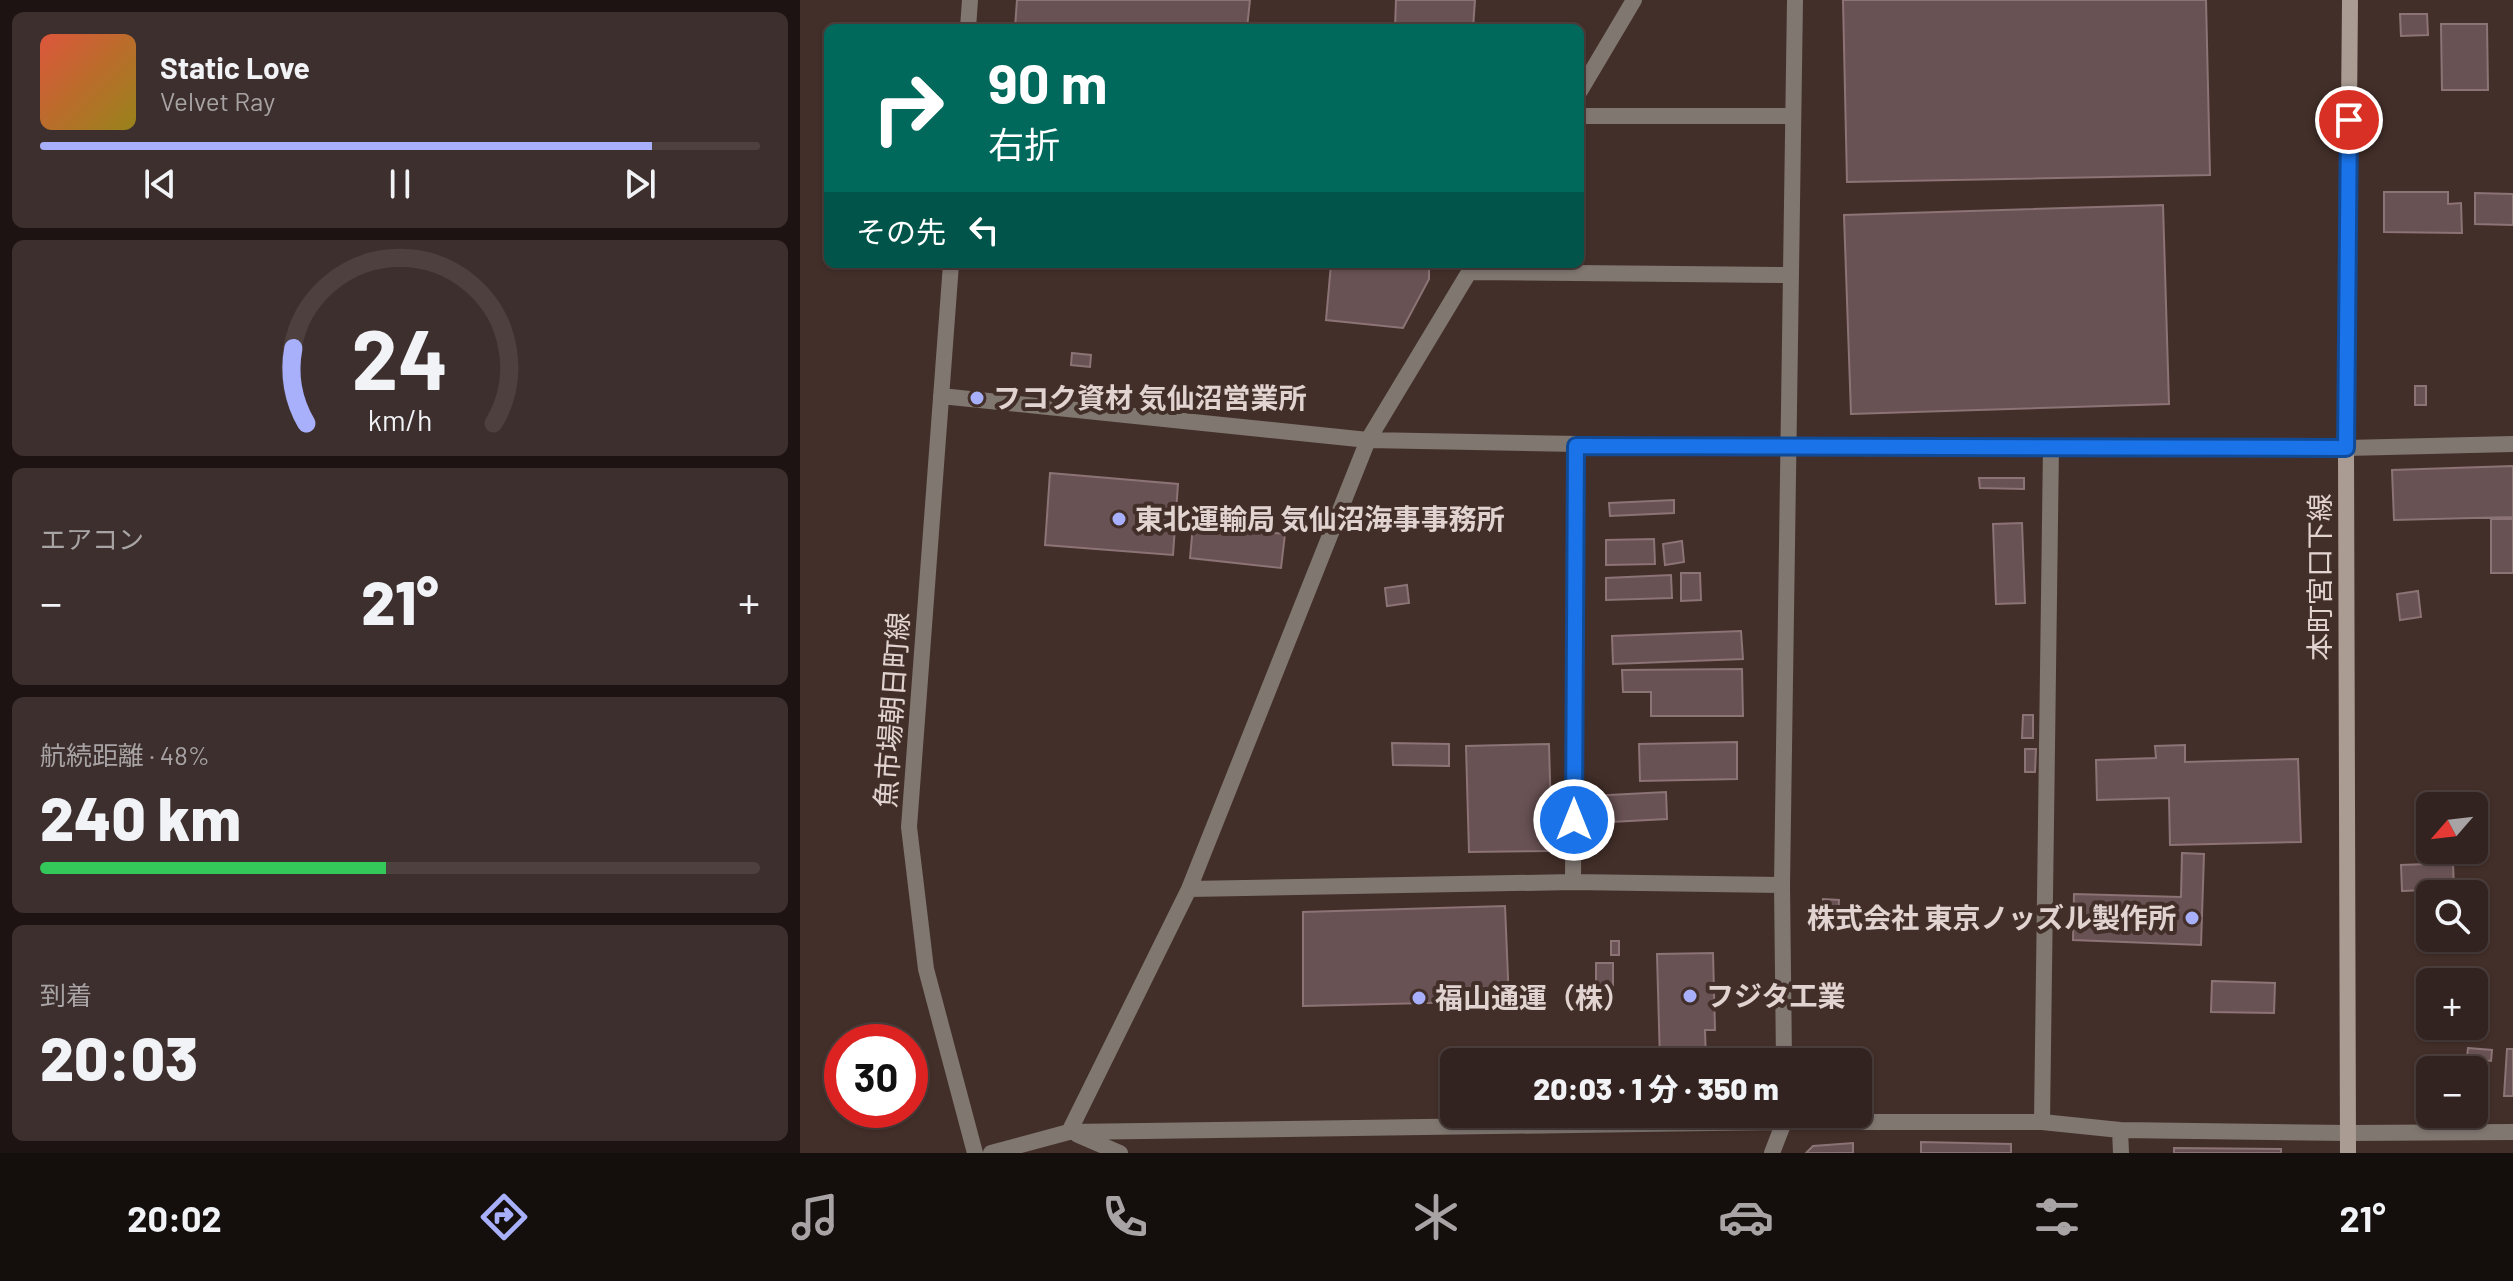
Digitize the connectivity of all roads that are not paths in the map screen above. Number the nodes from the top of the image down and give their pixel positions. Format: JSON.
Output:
{"nodes":[{"id":1,"x":970,"y":0,"type":"edge"},
{"id":2,"x":1634,"y":0,"type":"edge"},
{"id":3,"x":1795,"y":0,"type":"edge"},
{"id":4,"x":2350,"y":0,"type":"edge"},
{"id":5,"x":968,"y":24,"type":"edge"},
{"id":6,"x":1584,"y":84,"type":"edge"},
{"id":7,"x":1584,"y":116,"type":"edge"},
{"id":8,"x":1793,"y":116,"type":"junction"},
{"id":9,"x":951,"y":268,"type":"edge"},
{"id":10,"x":1472,"y":268,"type":"edge"},
{"id":11,"x":1791,"y":275,"type":"junction"},
{"id":12,"x":941,"y":396,"type":"junction"},
{"id":13,"x":1368,"y":440,"type":"junction"},
{"id":14,"x":2513,"y":444,"type":"edge"},
{"id":15,"x":1576,"y":446,"type":"junction"},
{"id":16,"x":2051,"y":446,"type":"junction"},
{"id":17,"x":1789,"y":448,"type":"junction"},
{"id":18,"x":2346,"y":448,"type":"junction"},
{"id":19,"x":1573,"y":882,"type":"junction"},
{"id":20,"x":1782,"y":885,"type":"junction"},
{"id":21,"x":1189,"y":889,"type":"junction"},
{"id":22,"x":1784,"y":1048,"type":"edge"},
{"id":23,"x":1872,"y":1119,"type":"edge"},
{"id":24,"x":2042,"y":1122,"type":"junction"},
{"id":25,"x":1440,"y":1125,"type":"edge"},
{"id":26,"x":1781,"y":1128,"type":"edge"},
{"id":27,"x":2120,"y":1130,"type":"junction"},
{"id":28,"x":1069,"y":1132,"type":"junction"},
{"id":29,"x":2513,"y":1132,"type":"edge"},
{"id":30,"x":2349,"y":1133,"type":"junction"},
{"id":31,"x":975,"y":1153,"type":"edge"},
{"id":32,"x":991,"y":1153,"type":"edge"},
{"id":33,"x":1120,"y":1153,"type":"edge"},
{"id":34,"x":1772,"y":1153,"type":"edge"},
{"id":35,"x":2121,"y":1153,"type":"edge"},
{"id":36,"x":2348,"y":1153,"type":"edge"}],
"edges":[{"from":1,"to":5,"type":"street"},
{"from":2,"to":6,"type":"street"},
{"from":3,"to":8,"type":"street"},
{"from":4,"to":18,"type":"street","name":"本町宮口下線"},
{"from":7,"to":8,"type":"street"},
{"from":8,"to":11,"type":"street"},
{"from":9,"to":12,"type":"street","name":"魚市場朝日町線"},
{"from":10,"to":11,"type":"street"},
{"from":10,"to":13,"type":"street"},
{"from":11,"to":17,"type":"street"},
{"from":12,"to":13,"type":"street"},
{"from":12,"to":31,"type":"street","name":"魚市場朝日町線"},
{"from":13,"to":15,"type":"street"},
{"from":13,"to":21,"type":"street"},
{"from":14,"to":18,"type":"street"},
{"from":15,"to":17,"type":"street"},
{"from":15,"to":19,"type":"street"},
{"from":16,"to":17,"type":"street"},
{"from":16,"to":18,"type":"street"},
{"from":16,"to":24,"type":"street"},
{"from":17,"to":20,"type":"street"},
{"from":18,"to":30,"type":"street","name":"本町宮口下線"},
{"from":19,"to":20,"type":"street"},
{"from":19,"to":21,"type":"street"},
{"from":20,"to":22,"type":"street"},
{"from":21,"to":28,"type":"street"},
{"from":23,"to":24,"type":"street"},
{"from":24,"to":27,"type":"street"},
{"from":25,"to":28,"type":"street"},
{"from":26,"to":34,"type":"street"},
{"from":27,"to":30,"type":"street"},
{"from":27,"to":35,"type":"street"},
{"from":28,"to":32,"type":"street"},
{"from":28,"to":33,"type":"street"},
{"from":29,"to":30,"type":"street"},
{"from":30,"to":36,"type":"street","name":"本町宮口下線"}]}
